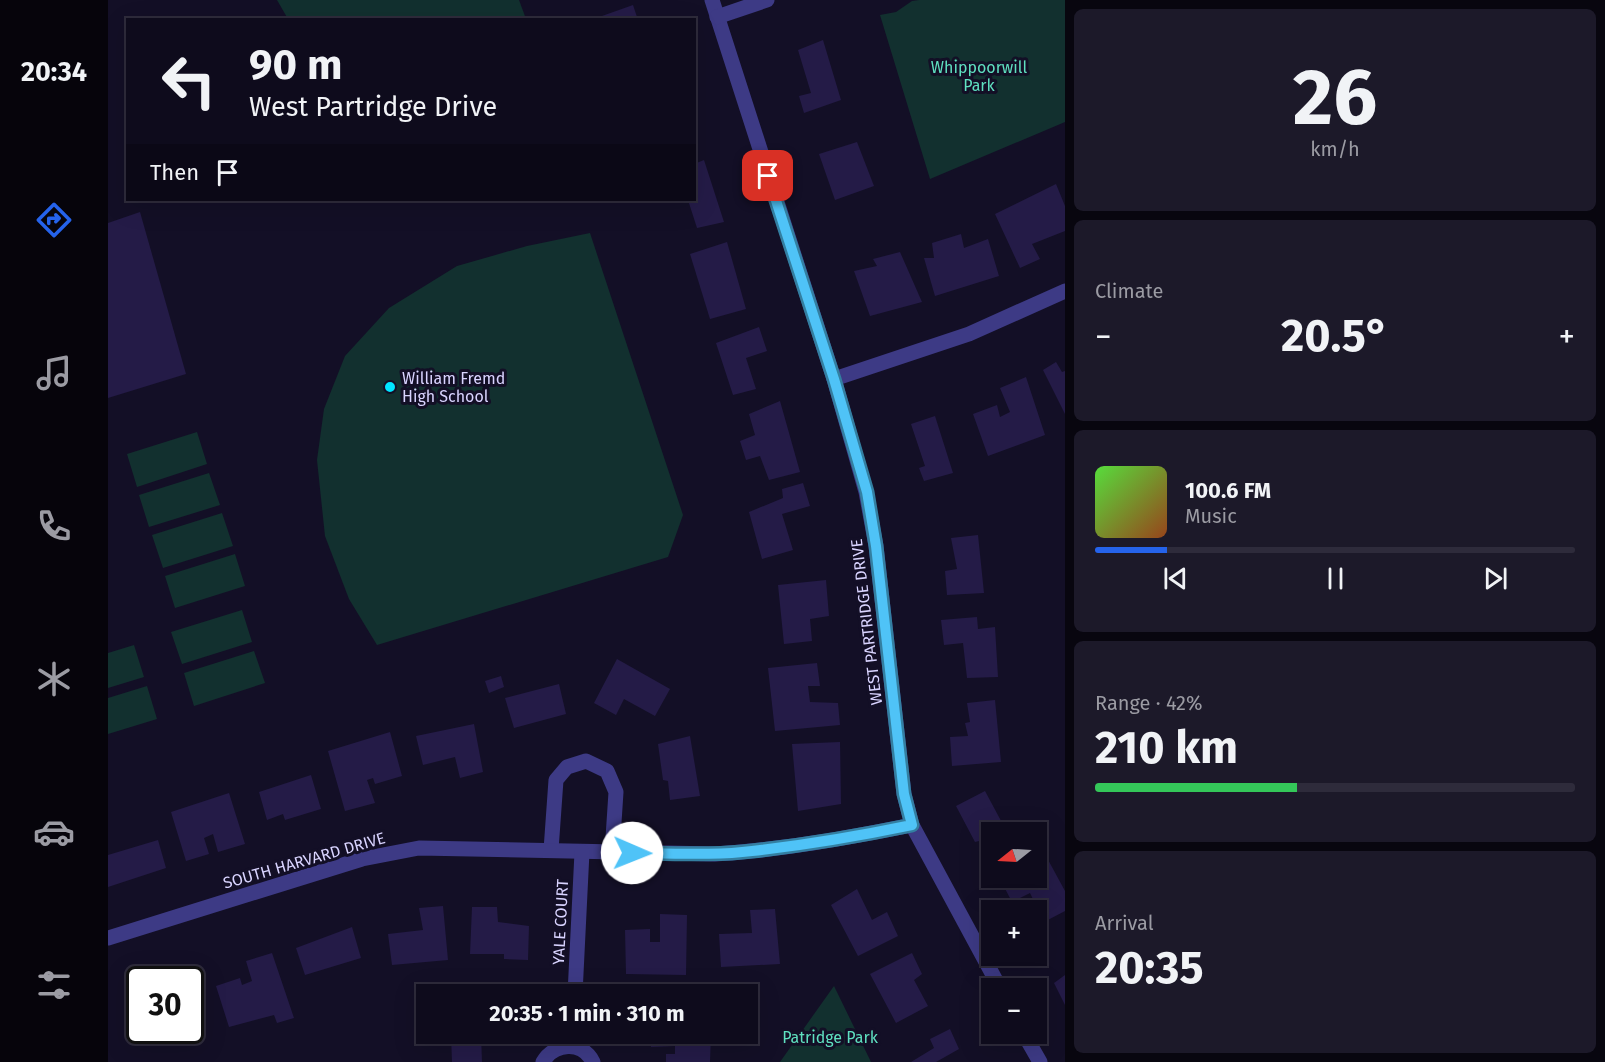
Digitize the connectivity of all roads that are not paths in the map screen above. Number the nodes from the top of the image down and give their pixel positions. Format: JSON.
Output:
{"nodes":[{"id":1,"x":712,"y":0,"type":"edge"},
{"id":2,"x":767,"y":0,"type":"edge"},
{"id":3,"x":717,"y":17,"type":"junction"},
{"id":4,"x":1065,"y":291,"type":"edge"},
{"id":5,"x":834,"y":379,"type":"junction"},
{"id":6,"x":912,"y":825,"type":"junction"},
{"id":7,"x":551,"y":850,"type":"junction"},
{"id":8,"x":582,"y":852,"type":"junction"},
{"id":9,"x":612,"y":853,"type":"junction"},
{"id":10,"x":108,"y":938,"type":"edge"},
{"id":11,"x":995,"y":978,"type":"edge"},
{"id":12,"x":575,"y":984,"type":"edge"},
{"id":13,"x":566,"y":1044,"type":"edge"},
{"id":14,"x":576,"y":1044,"type":"edge"},
{"id":15,"x":1030,"y":1044,"type":"edge"},
{"id":16,"x":543,"y":1062,"type":"edge"},
{"id":17,"x":593,"y":1062,"type":"edge"},
{"id":18,"x":1040,"y":1062,"type":"edge"}],
"edges":[{"from":1,"to":3,"type":"street","name":"WEST PARTRIDGE DRIVE"},
{"from":2,"to":3,"type":"street"},
{"from":3,"to":5,"type":"street","name":"WEST PARTRIDGE DRIVE"},
{"from":4,"to":5,"type":"street"},
{"from":5,"to":6,"type":"street","name":"WEST PARTRIDGE DRIVE"},
{"from":6,"to":9,"type":"street","name":"SOUTH HARVARD DRIVE"},
{"from":6,"to":11,"type":"street","name":"WEST PARTRIDGE DRIVE"},
{"from":7,"to":8,"type":"street","name":"SOUTH HARVARD DRIVE"},
{"from":7,"to":9,"type":"street"},
{"from":7,"to":10,"type":"street","name":"SOUTH HARVARD DRIVE"},
{"from":8,"to":9,"type":"street","name":"SOUTH HARVARD DRIVE"},
{"from":8,"to":12,"type":"street","name":"YALE COURT"},
{"from":13,"to":16,"type":"street"},
{"from":14,"to":17,"type":"street"},
{"from":15,"to":18,"type":"street"}]}
